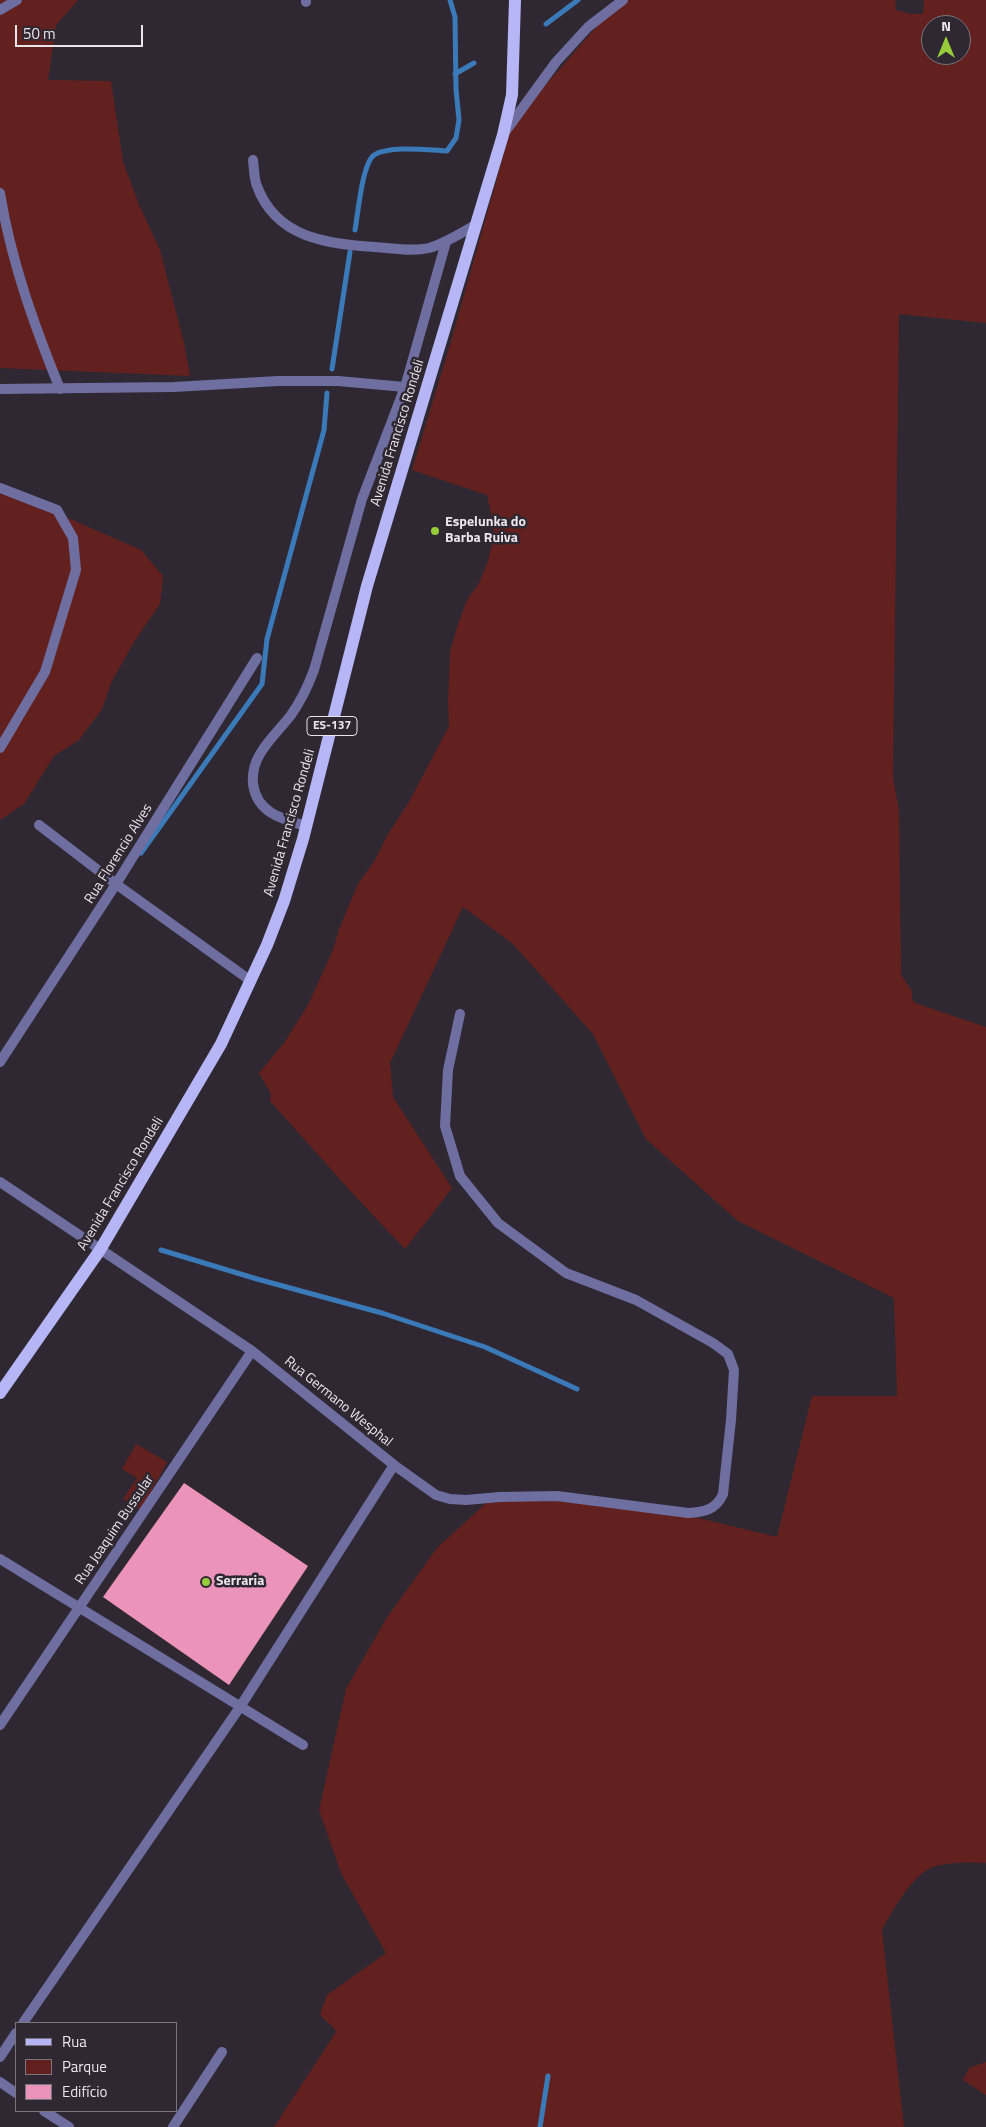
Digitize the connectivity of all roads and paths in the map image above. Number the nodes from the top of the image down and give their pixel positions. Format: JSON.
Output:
{"nodes":[{"id":1,"x":14,"y":0,"type":"edge"},
{"id":2,"x":515,"y":0,"type":"edge"},
{"id":3,"x":623,"y":0,"type":"edge"},
{"id":4,"x":0,"y":10,"type":"edge"},
{"id":5,"x":503,"y":135,"type":"junction"},
{"id":6,"x":253,"y":160,"type":"dead end"},
{"id":7,"x":0,"y":193,"type":"edge"},
{"id":8,"x":477,"y":224,"type":"junction"},
{"id":9,"x":446,"y":242,"type":"junction"},
{"id":10,"x":405,"y":387,"type":"junction"},
{"id":11,"x":0,"y":389,"type":"edge"},
{"id":12,"x":60,"y":389,"type":"junction"},
{"id":13,"x":0,"y":488,"type":"edge"},
{"id":14,"x":257,"y":658,"type":"dead end"},
{"id":15,"x":0,"y":748,"type":"edge"},
{"id":16,"x":39,"y":825,"type":"dead end"},
{"id":17,"x":306,"y":826,"type":"junction"},
{"id":18,"x":116,"y":884,"type":"junction"},
{"id":19,"x":251,"y":981,"type":"junction"},
{"id":20,"x":460,"y":1014,"type":"dead end"},
{"id":21,"x":0,"y":1062,"type":"edge"},
{"id":22,"x":0,"y":1182,"type":"edge"},
{"id":23,"x":100,"y":1250,"type":"junction"},
{"id":24,"x":252,"y":1351,"type":"junction"},
{"id":25,"x":0,"y":1393,"type":"edge"},
{"id":26,"x":394,"y":1465,"type":"junction"},
{"id":27,"x":0,"y":1559,"type":"edge"},
{"id":28,"x":79,"y":1608,"type":"junction"},
{"id":29,"x":240,"y":1707,"type":"junction"},
{"id":30,"x":0,"y":1725,"type":"edge"},
{"id":31,"x":303,"y":1745,"type":"dead end"},
{"id":32,"x":24,"y":2022,"type":"edge"},
{"id":33,"x":15,"y":2034,"type":"edge"},
{"id":34,"x":222,"y":2052,"type":"dead end"},
{"id":35,"x":0,"y":2057,"type":"edge"},
{"id":36,"x":0,"y":2082,"type":"edge"},
{"id":37,"x":15,"y":2092,"type":"edge"},
{"id":38,"x":46,"y":2112,"type":"edge"},
{"id":39,"x":69,"y":2127,"type":"edge"},
{"id":40,"x":173,"y":2127,"type":"edge"}],
"edges":[{"from":1,"to":4,"type":"street"},
{"from":2,"to":5,"type":"main road","name":"Avenida Francisco Rondeli","number":"ES-137"},
{"from":3,"to":5,"type":"street"},
{"from":5,"to":8,"type":"main road","name":"Avenida Francisco Rondeli","number":"ES-137"},
{"from":6,"to":9,"type":"street"},
{"from":7,"to":12,"type":"street"},
{"from":8,"to":9,"type":"street"},
{"from":8,"to":17,"type":"main road","name":"Avenida Francisco Rondeli","number":"ES-137"},
{"from":9,"to":10,"type":"street"},
{"from":10,"to":12,"type":"street"},
{"from":10,"to":17,"type":"street"},
{"from":11,"to":12,"type":"street"},
{"from":13,"to":15,"type":"street"},
{"from":14,"to":18,"type":"street","name":"Rua Florencio Alves"},
{"from":16,"to":18,"type":"street"},
{"from":17,"to":19,"type":"main road","name":"Avenida Francisco Rondeli","number":"ES-137"},
{"from":18,"to":19,"type":"street"},
{"from":18,"to":21,"type":"street","name":"Rua Florencio Alves"},
{"from":19,"to":23,"type":"main road","name":"Avenida Francisco Rondeli","number":"ES-137"},
{"from":20,"to":26,"type":"street","name":"Rua Germano Wesphal"},
{"from":22,"to":23,"type":"street","name":"Rua Germano Wesphal"},
{"from":23,"to":24,"type":"street","name":"Rua Germano Wesphal"},
{"from":23,"to":25,"type":"main road","name":"Avenida Francisco Rondeli","number":"ES-137"},
{"from":24,"to":26,"type":"street","name":"Rua Germano Wesphal"},
{"from":24,"to":28,"type":"street","name":"Rua Joaquim Bussular"},
{"from":26,"to":29,"type":"street"},
{"from":27,"to":28,"type":"street"},
{"from":28,"to":29,"type":"street"},
{"from":28,"to":30,"type":"street","name":"Rua Joaquim Bussular"},
{"from":29,"to":31,"type":"street"},
{"from":29,"to":32,"type":"street"},
{"from":33,"to":35,"type":"street"},
{"from":34,"to":40,"type":"street"},
{"from":36,"to":37,"type":"street"},
{"from":38,"to":39,"type":"street"}]}
